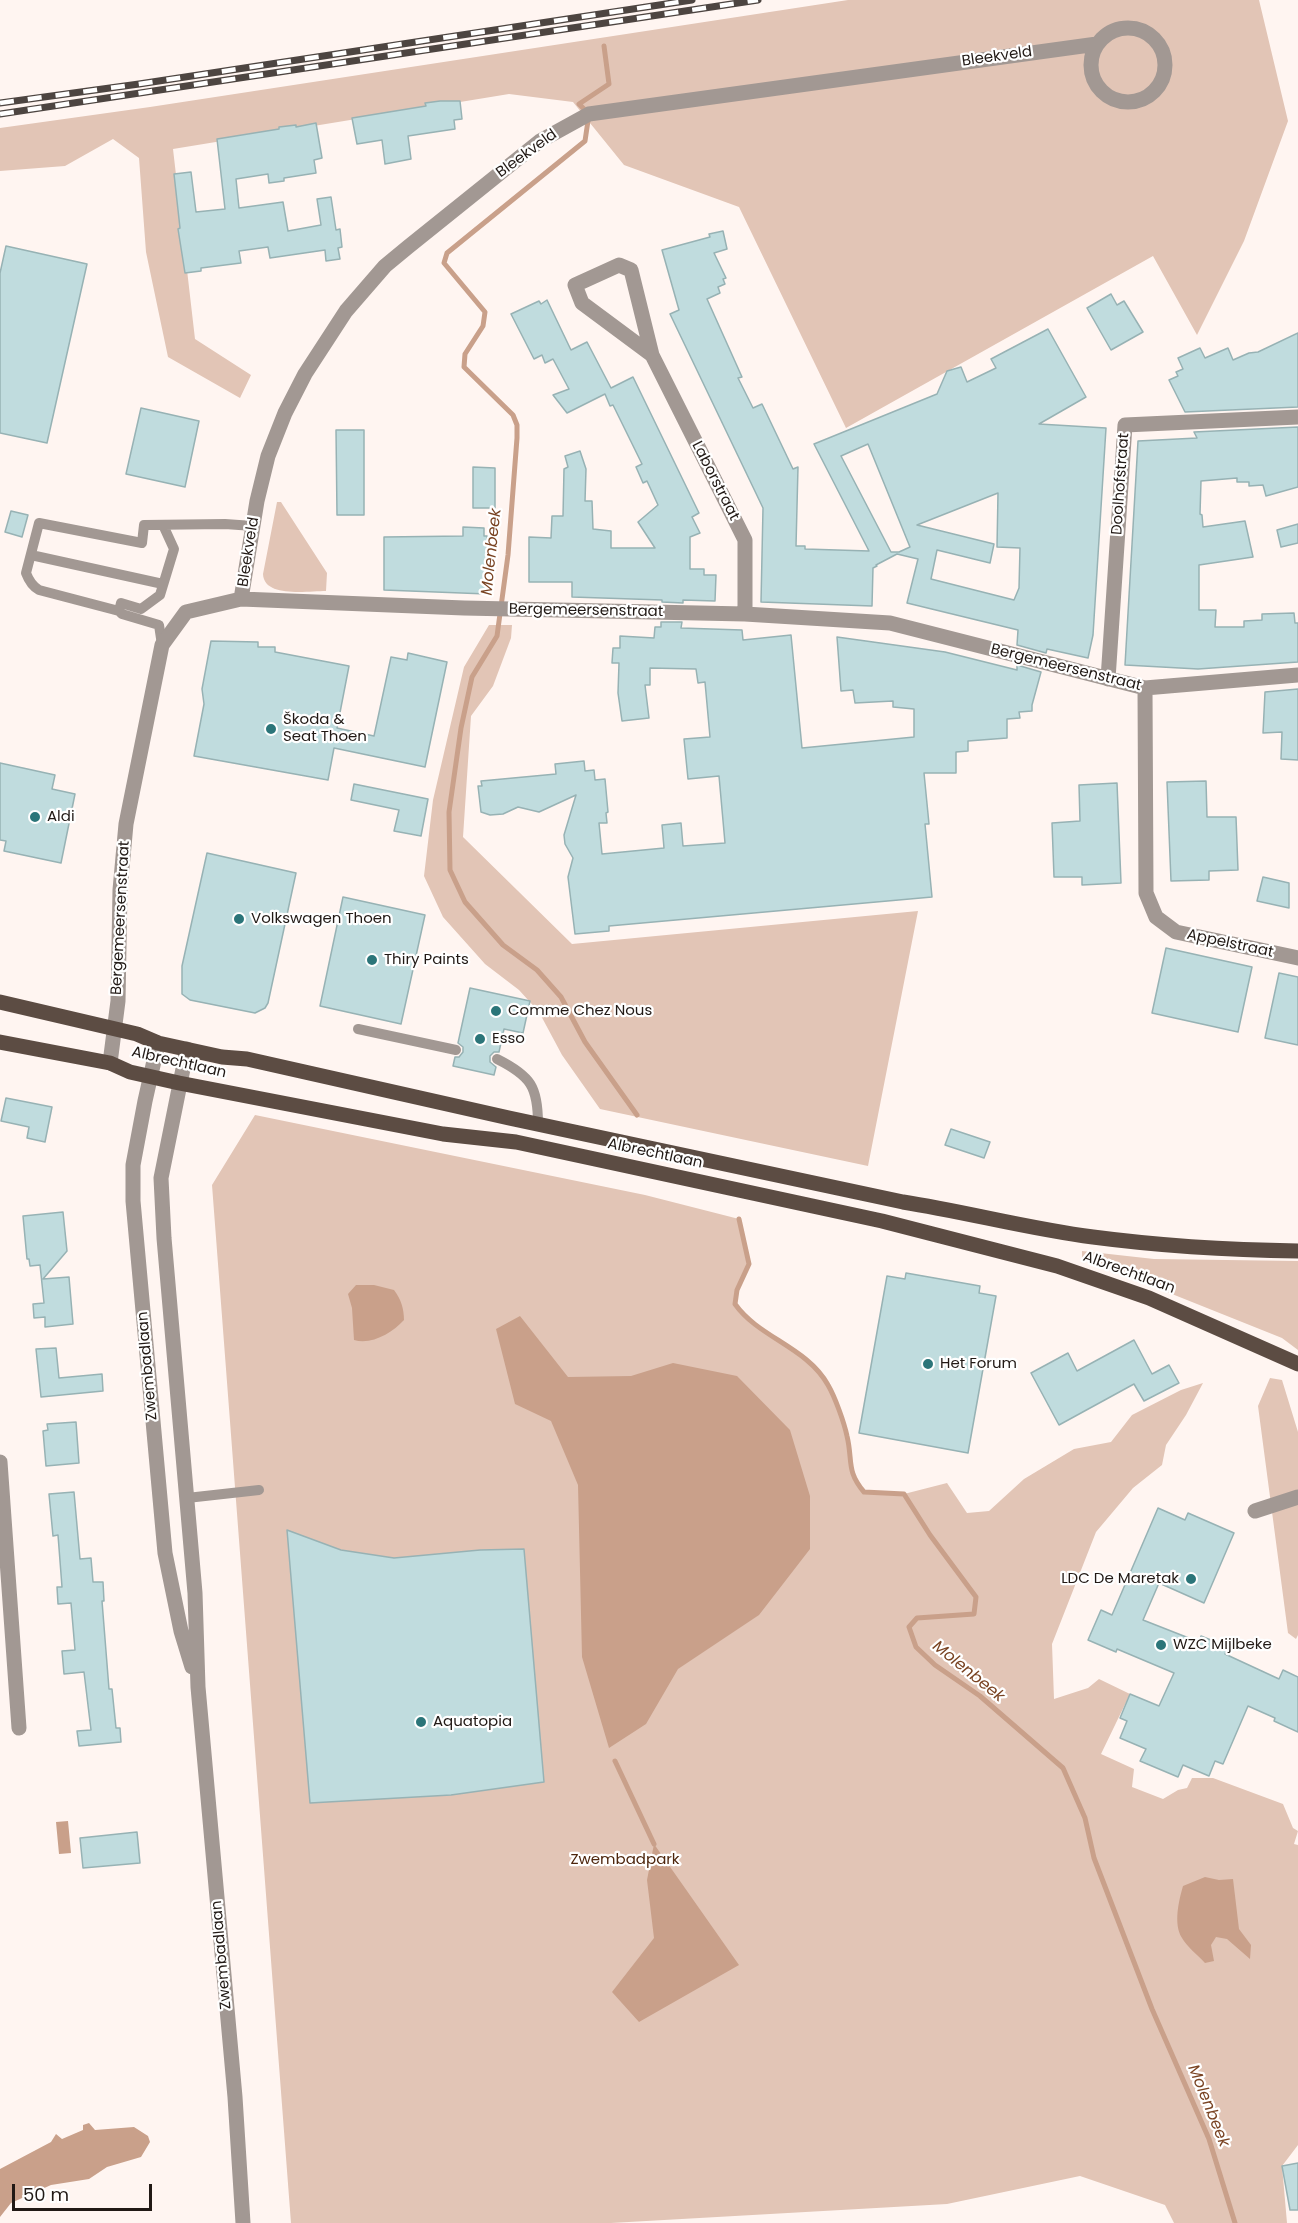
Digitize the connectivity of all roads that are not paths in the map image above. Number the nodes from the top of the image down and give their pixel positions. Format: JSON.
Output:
{"nodes":[{"id":1,"x":1097,"y":44,"type":"junction"},
{"id":2,"x":652,"y":355,"type":"junction"},
{"id":3,"x":1298,"y":417,"type":"edge"},
{"id":4,"x":163,"y":525,"type":"junction"},
{"id":5,"x":253,"y":526,"type":"junction"},
{"id":6,"x":31,"y":555,"type":"junction"},
{"id":7,"x":163,"y":584,"type":"junction"},
{"id":8,"x":241,"y":599,"type":"junction"},
{"id":9,"x":119,"y":611,"type":"junction"},
{"id":10,"x":745,"y":614,"type":"junction"},
{"id":11,"x":162,"y":645,"type":"junction"},
{"id":12,"x":1298,"y":675,"type":"edge"},
{"id":13,"x":1108,"y":679,"type":"junction"},
{"id":14,"x":1145,"y":688,"type":"junction"},
{"id":15,"x":1298,"y":958,"type":"edge"},
{"id":16,"x":0,"y":1002,"type":"edge"},
{"id":17,"x":114,"y":1029,"type":"junction"},
{"id":18,"x":358,"y":1029,"type":"dead end"},
{"id":19,"x":0,"y":1042,"type":"edge"},
{"id":20,"x":158,"y":1043,"type":"junction"},
{"id":21,"x":187,"y":1049,"type":"junction"},
{"id":22,"x":456,"y":1050,"type":"dead end"},
{"id":23,"x":497,"y":1059,"type":"dead end"},
{"id":24,"x":110,"y":1062,"type":"junction"},
{"id":25,"x":150,"y":1077,"type":"junction"},
{"id":26,"x":179,"y":1083,"type":"junction"},
{"id":27,"x":538,"y":1124,"type":"junction"},
{"id":28,"x":164,"y":1238,"type":"junction"},
{"id":29,"x":137,"y":1242,"type":"junction"},
{"id":30,"x":1297,"y":1251,"type":"edge"},
{"id":31,"x":1293,"y":1362,"type":"edge"},
{"id":32,"x":148,"y":1376,"type":"junction"},
{"id":33,"x":0,"y":1462,"type":"edge"},
{"id":34,"x":259,"y":1490,"type":"dead end"},
{"id":35,"x":1298,"y":1497,"type":"edge"},
{"id":36,"x":187,"y":1498,"type":"junction"},
{"id":37,"x":1255,"y":1511,"type":"dead end"},
{"id":38,"x":198,"y":1687,"type":"junction"},
{"id":39,"x":19,"y":1728,"type":"dead end"},
{"id":40,"x":243,"y":2223,"type":"edge"}],
"edges":[{"from":1,"to":1,"type":"street","name":"Bleekveld"},
{"from":1,"to":5,"type":"street","name":"Bleekveld"},
{"from":2,"to":2,"type":"street","name":"Laborstraat"},
{"from":2,"to":10,"type":"street","name":"Laborstraat"},
{"from":3,"to":13,"type":"street","name":"Doolhofstraat"},
{"from":4,"to":5,"type":"lane"},
{"from":4,"to":6,"type":"lane"},
{"from":4,"to":7,"type":"lane"},
{"from":5,"to":8,"type":"street","name":"Bleekveld"},
{"from":6,"to":7,"type":"lane"},
{"from":6,"to":9,"type":"lane"},
{"from":7,"to":9,"type":"lane"},
{"from":8,"to":10,"type":"street","name":"Bergemeersenstraat"},
{"from":8,"to":11,"type":"street","name":"Bergemeersenstraat"},
{"from":9,"to":11,"type":"lane"},
{"from":10,"to":13,"type":"street","name":"Bergemeersenstraat"},
{"from":11,"to":17,"type":"street","name":"Bergemeersenstraat"},
{"from":12,"to":14,"type":"street","name":"Bergemeersenstraat"},
{"from":13,"to":14,"type":"street","name":"Bergemeersenstraat"},
{"from":14,"to":15,"type":"street","name":"Appelstraat"},
{"from":16,"to":17,"type":"main road","name":"Albrechtlaan"},
{"from":17,"to":20,"type":"main road","name":"Albrechtlaan"},
{"from":17,"to":24,"type":"street","name":"Bergemeersenstraat"},
{"from":18,"to":22,"type":"lane"},
{"from":19,"to":24,"type":"main road","name":"Albrechtlaan"},
{"from":20,"to":21,"type":"main road","name":"Albrechtlaan"},
{"from":20,"to":25,"type":"street","name":"Zwembadlaan"},
{"from":21,"to":26,"type":"street","name":"Zwembadlaan"},
{"from":21,"to":27,"type":"main road","name":"Albrechtlaan"},
{"from":23,"to":27,"type":"lane"},
{"from":24,"to":25,"type":"main road","name":"Albrechtlaan"},
{"from":25,"to":26,"type":"main road","name":"Albrechtlaan"},
{"from":25,"to":29,"type":"street","name":"Zwembadlaan"},
{"from":26,"to":28,"type":"street","name":"Zwembadlaan"},
{"from":26,"to":31,"type":"main road","name":"Albrechtlaan"},
{"from":27,"to":30,"type":"main road","name":"Albrechtlaan"},
{"from":28,"to":29,"type":"street"},
{"from":28,"to":36,"type":"street","name":"Zwembadlaan"},
{"from":29,"to":32,"type":"street","name":"Zwembadlaan"},
{"from":32,"to":36,"type":"street"},
{"from":32,"to":38,"type":"street","name":"Zwembadlaan"},
{"from":33,"to":39,"type":"street"},
{"from":34,"to":36,"type":"lane"},
{"from":35,"to":37,"type":"street"},
{"from":36,"to":38,"type":"street","name":"Zwembadlaan"},
{"from":38,"to":40,"type":"street","name":"Zwembadlaan"}]}
